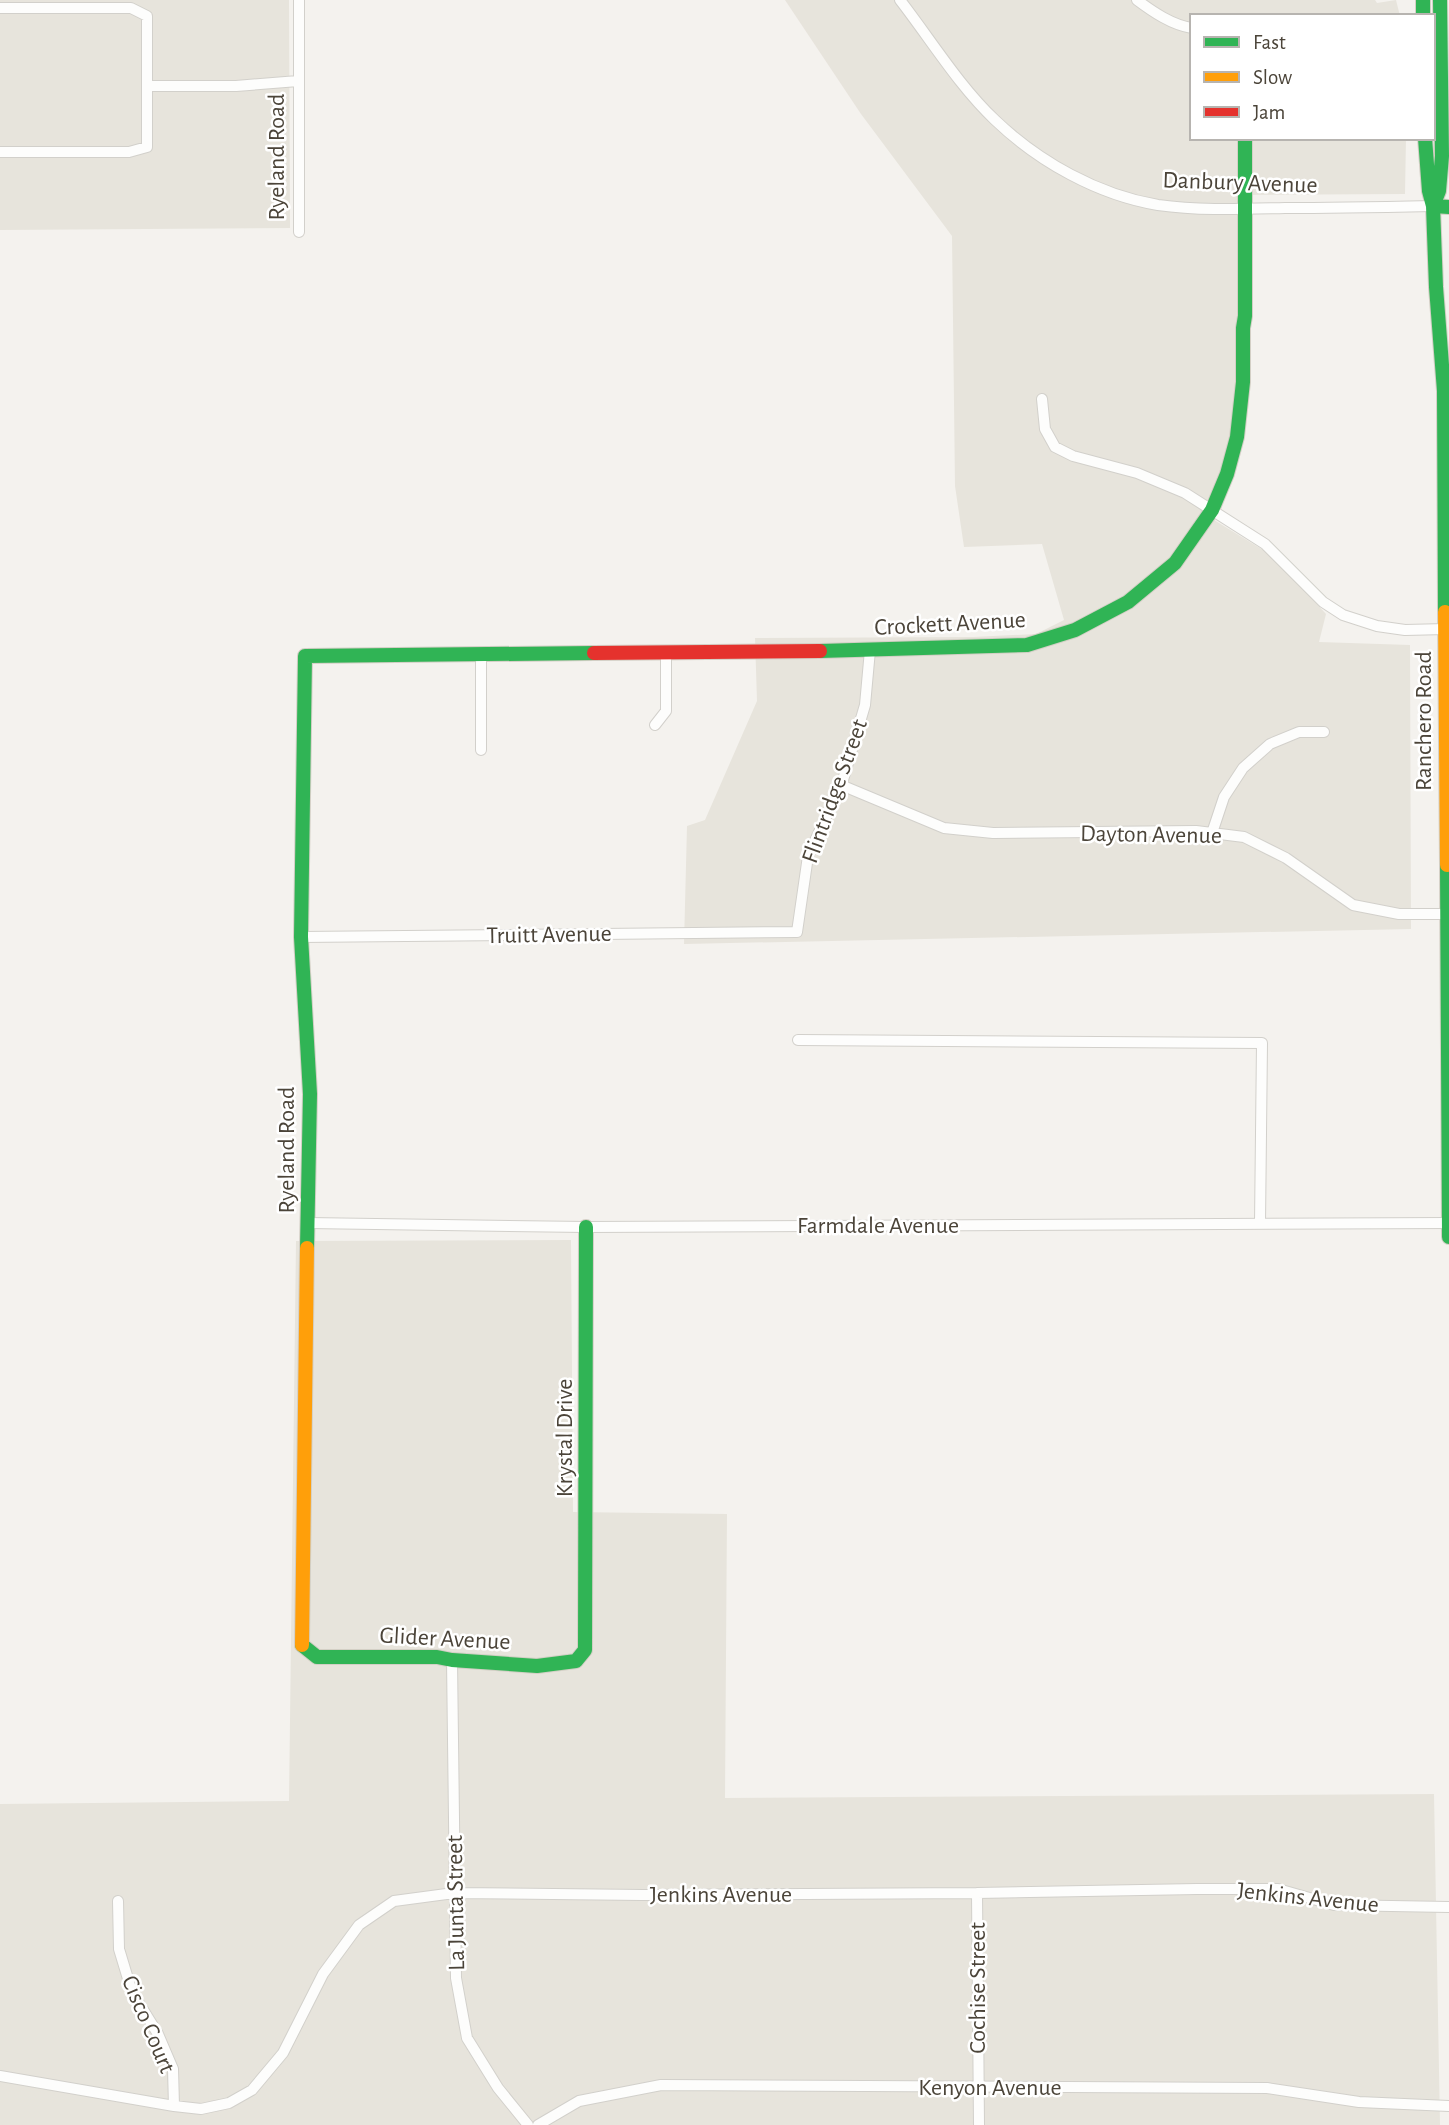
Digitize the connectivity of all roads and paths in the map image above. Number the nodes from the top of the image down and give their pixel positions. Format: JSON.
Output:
{"nodes":[{"id":1,"x":299,"y":0,"type":"edge"},
{"id":2,"x":900,"y":0,"type":"edge"},
{"id":3,"x":1137,"y":0,"type":"edge"},
{"id":4,"x":1440,"y":0,"type":"edge"},
{"id":5,"x":0,"y":8,"type":"edge"},
{"id":6,"x":1190,"y":28,"type":"edge"},
{"id":7,"x":298,"y":81,"type":"junction"},
{"id":8,"x":146,"y":86,"type":"junction"},
{"id":9,"x":1245,"y":140,"type":"edge"},
{"id":10,"x":1425,"y":140,"type":"edge"},
{"id":11,"x":0,"y":152,"type":"edge"},
{"id":12,"x":1433,"y":206,"type":"junction"},
{"id":13,"x":1449,"y":207,"type":"edge"},
{"id":14,"x":1244,"y":209,"type":"junction"},
{"id":15,"x":299,"y":232,"type":"dead end"},
{"id":16,"x":1042,"y":399,"type":"dead end"},
{"id":17,"x":1212,"y":510,"type":"junction"},
{"id":18,"x":1446,"y":629,"type":"junction"},
{"id":19,"x":870,"y":650,"type":"junction"},
{"id":20,"x":666,"y":652,"type":"junction"},
{"id":21,"x":481,"y":654,"type":"junction"},
{"id":22,"x":305,"y":656,"type":"joint"},
{"id":23,"x":1448,"y":714,"type":"edge"},
{"id":24,"x":655,"y":725,"type":"dead end"},
{"id":25,"x":1324,"y":732,"type":"dead end"},
{"id":26,"x":481,"y":750,"type":"dead end"},
{"id":27,"x":841,"y":785,"type":"junction"},
{"id":28,"x":1212,"y":833,"type":"junction"},
{"id":29,"x":1448,"y":914,"type":"edge"},
{"id":30,"x":797,"y":932,"type":"joint"},
{"id":31,"x":302,"y":937,"type":"junction"},
{"id":32,"x":798,"y":1040,"type":"dead end"},
{"id":33,"x":1448,"y":1113,"type":"edge"},
{"id":34,"x":308,"y":1223,"type":"junction"},
{"id":35,"x":1260,"y":1223,"type":"junction"},
{"id":36,"x":1449,"y":1223,"type":"edge"},
{"id":37,"x":586,"y":1227,"type":"junction"},
{"id":38,"x":1449,"y":1237,"type":"edge"},
{"id":39,"x":301,"y":1644,"type":"joint"},
{"id":40,"x":584,"y":1650,"type":"joint"},
{"id":41,"x":452,"y":1661,"type":"junction"},
{"id":42,"x":454,"y":1893,"type":"junction"},
{"id":43,"x":977,"y":1893,"type":"junction"},
{"id":44,"x":118,"y":1901,"type":"dead end"},
{"id":45,"x":1449,"y":1907,"type":"edge"},
{"id":46,"x":0,"y":2076,"type":"edge"},
{"id":47,"x":978,"y":2087,"type":"junction"},
{"id":48,"x":174,"y":2106,"type":"junction"},
{"id":49,"x":1449,"y":2106,"type":"edge"},
{"id":50,"x":527,"y":2125,"type":"edge"},
{"id":51,"x":538,"y":2125,"type":"edge"},
{"id":52,"x":979,"y":2125,"type":"edge"}],
"edges":[{"from":1,"to":7,"type":"street","name":"Ryeland Road"},
{"from":2,"to":14,"type":"street","name":"Danbury Avenue"},
{"from":3,"to":6,"type":"street"},
{"from":4,"to":12,"type":"street","name":"Ranchero Road"},
{"from":5,"to":8,"type":"street"},
{"from":7,"to":8,"type":"street"},
{"from":7,"to":15,"type":"street","name":"Ryeland Road"},
{"from":8,"to":11,"type":"street"},
{"from":9,"to":14,"type":"street","name":"Crockett Avenue"},
{"from":10,"to":12,"type":"street","name":"Ranchero Road"},
{"from":12,"to":13,"type":"street","name":"Danbury Avenue"},
{"from":12,"to":14,"type":"street","name":"Danbury Avenue"},
{"from":12,"to":18,"type":"street","name":"Ranchero Road"},
{"from":14,"to":17,"type":"street","name":"Crockett Avenue"},
{"from":16,"to":17,"type":"street"},
{"from":17,"to":18,"type":"street"},
{"from":17,"to":19,"type":"street","name":"Crockett Avenue"},
{"from":18,"to":23,"type":"street","name":"Ranchero Road"},
{"from":19,"to":20,"type":"street","name":"Crockett Avenue"},
{"from":19,"to":27,"type":"street","name":"Flintridge Street"},
{"from":20,"to":21,"type":"street","name":"Crockett Avenue"},
{"from":20,"to":24,"type":"street"},
{"from":21,"to":22,"type":"street","name":"Crockett Avenue"},
{"from":21,"to":26,"type":"street"},
{"from":22,"to":31,"type":"street","name":"Ryeland Road"},
{"from":23,"to":29,"type":"street","name":"Ranchero Road"},
{"from":25,"to":28,"type":"street"},
{"from":27,"to":28,"type":"street","name":"Dayton Avenue"},
{"from":27,"to":30,"type":"street","name":"Flintridge Street"},
{"from":28,"to":29,"type":"street","name":"Dayton Avenue"},
{"from":29,"to":33,"type":"street","name":"Ranchero Road"},
{"from":30,"to":31,"type":"street","name":"Truitt Avenue"},
{"from":31,"to":34,"type":"street","name":"Ryeland Road"},
{"from":32,"to":35,"type":"street"},
{"from":33,"to":36,"type":"street","name":"Ranchero Road"},
{"from":34,"to":37,"type":"street","name":"Farmdale Avenue"},
{"from":34,"to":39,"type":"street","name":"Ryeland Road"},
{"from":35,"to":36,"type":"street","name":"Farmdale Avenue"},
{"from":35,"to":37,"type":"street","name":"Farmdale Avenue"},
{"from":36,"to":38,"type":"street","name":"Ranchero Road"},
{"from":37,"to":40,"type":"street","name":"Krystal Drive"},
{"from":39,"to":41,"type":"street","name":"Glider Avenue"},
{"from":40,"to":41,"type":"street","name":"Glider Avenue"},
{"from":41,"to":42,"type":"street","name":"La Junta Street"},
{"from":42,"to":43,"type":"street","name":"Jenkins Avenue"},
{"from":42,"to":48,"type":"street","name":"Jenkins Avenue"},
{"from":42,"to":50,"type":"street","name":"La Junta Street"},
{"from":43,"to":45,"type":"street","name":"Jenkins Avenue"},
{"from":43,"to":47,"type":"street","name":"Cochise Street"},
{"from":44,"to":48,"type":"street","name":"Cisco Court"},
{"from":46,"to":48,"type":"street","name":"Jenkins Avenue"},
{"from":47,"to":49,"type":"street","name":"Kenyon Avenue"},
{"from":47,"to":51,"type":"street","name":"Kenyon Avenue"},
{"from":47,"to":52,"type":"street","name":"Cochise Street"}]}
